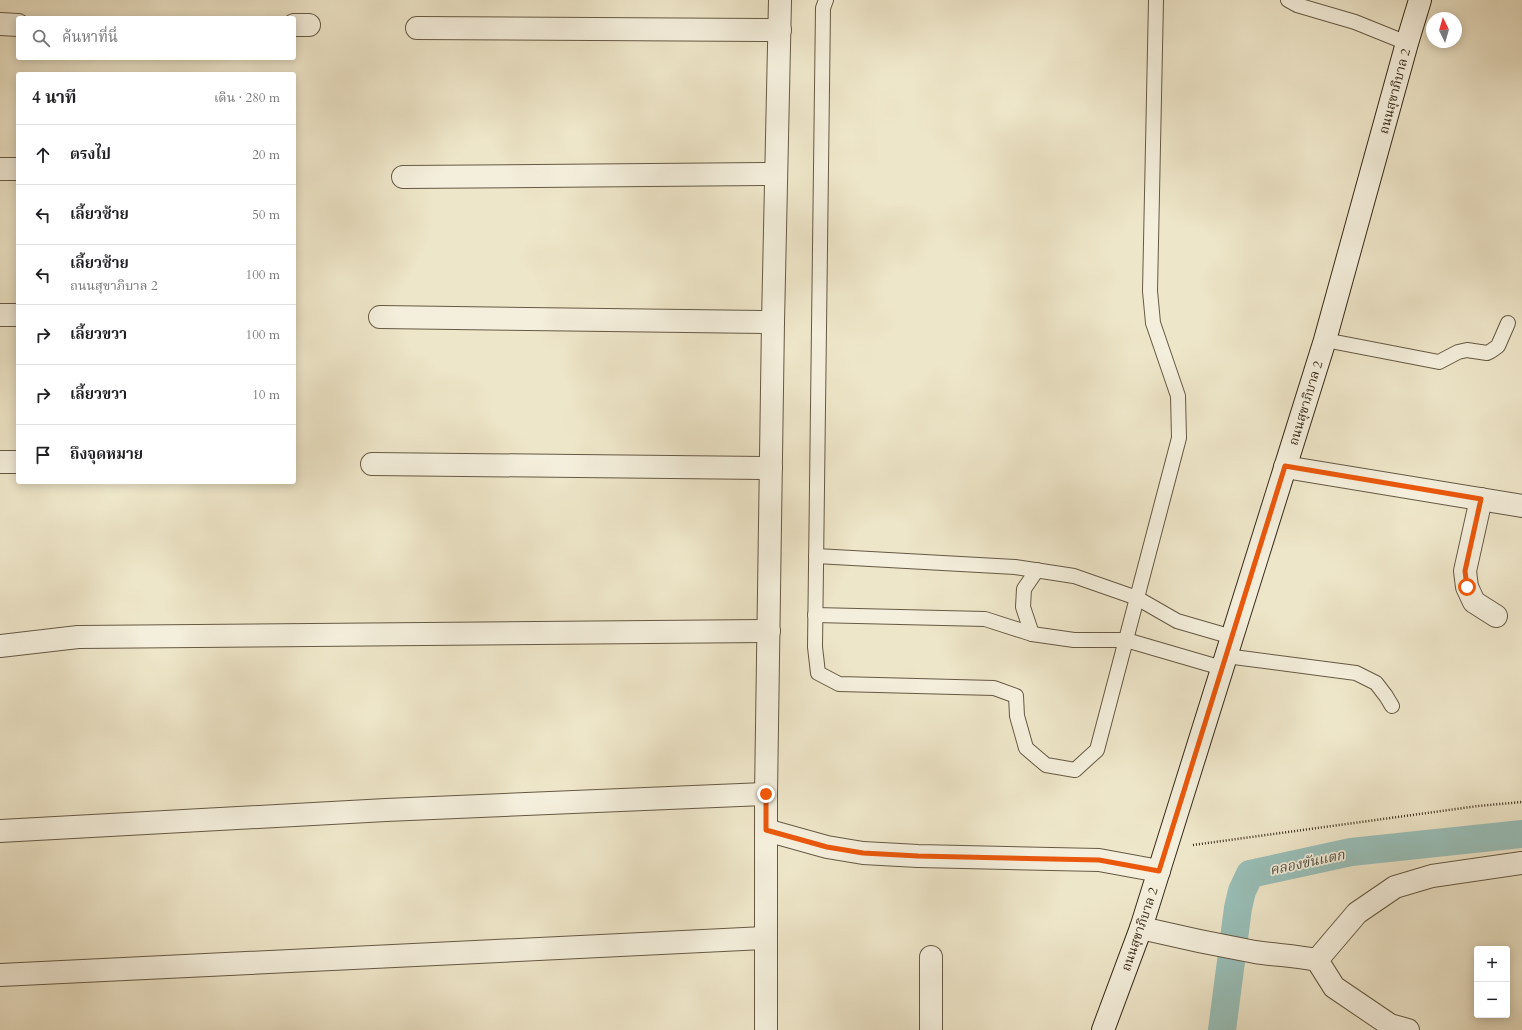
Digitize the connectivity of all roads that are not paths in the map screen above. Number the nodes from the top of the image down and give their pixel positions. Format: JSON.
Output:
{"nodes":[{"id":1,"x":780,"y":0,"type":"edge"},
{"id":2,"x":826,"y":0,"type":"edge"},
{"id":3,"x":1156,"y":0,"type":"edge"},
{"id":4,"x":1288,"y":0,"type":"edge"},
{"id":5,"x":1420,"y":0,"type":"edge"},
{"id":6,"x":0,"y":24,"type":"edge"},
{"id":7,"x":16,"y":24,"type":"edge"},
{"id":8,"x":417,"y":28,"type":"dead end"},
{"id":9,"x":780,"y":30,"type":"junction"},
{"id":10,"x":1407,"y":43,"type":"junction"},
{"id":11,"x":0,"y":169,"type":"edge"},
{"id":12,"x":16,"y":169,"type":"edge"},
{"id":13,"x":776,"y":174,"type":"junction"},
{"id":14,"x":403,"y":177,"type":"dead end"},
{"id":15,"x":0,"y":315,"type":"edge"},
{"id":16,"x":16,"y":315,"type":"edge"},
{"id":17,"x":380,"y":317,"type":"dead end"},
{"id":18,"x":773,"y":322,"type":"junction"},
{"id":19,"x":1508,"y":323,"type":"dead end"},
{"id":20,"x":1325,"y":340,"type":"junction"},
{"id":21,"x":0,"y":462,"type":"edge"},
{"id":22,"x":16,"y":462,"type":"edge"},
{"id":23,"x":372,"y":464,"type":"dead end"},
{"id":24,"x":1285,"y":466,"type":"junction"},
{"id":25,"x":771,"y":468,"type":"junction"},
{"id":26,"x":1481,"y":499,"type":"junction"},
{"id":27,"x":1522,"y":506,"type":"edge"},
{"id":28,"x":816,"y":556,"type":"junction"},
{"id":29,"x":1037,"y":570,"type":"junction"},
{"id":30,"x":1137,"y":598,"type":"junction"},
{"id":31,"x":815,"y":615,"type":"junction"},
{"id":32,"x":1496,"y":616,"type":"dead end"},
{"id":33,"x":769,"y":631,"type":"junction"},
{"id":34,"x":1032,"y":634,"type":"junction"},
{"id":35,"x":1126,"y":640,"type":"junction"},
{"id":36,"x":0,"y":646,"type":"edge"},
{"id":37,"x":1227,"y":654,"type":"junction"},
{"id":38,"x":1392,"y":706,"type":"dead end"},
{"id":39,"x":766,"y":794,"type":"junction"},
{"id":40,"x":766,"y":830,"type":"junction"},
{"id":41,"x":0,"y":831,"type":"edge"},
{"id":42,"x":1522,"y":863,"type":"edge"},
{"id":43,"x":1159,"y":871,"type":"junction"},
{"id":44,"x":1141,"y":928,"type":"junction"},
{"id":45,"x":766,"y":938,"type":"junction"},
{"id":46,"x":931,"y":957,"type":"dead end"},
{"id":47,"x":1317,"y":960,"type":"junction"},
{"id":48,"x":0,"y":976,"type":"edge"},
{"id":49,"x":766,"y":1030,"type":"edge"},
{"id":50,"x":931,"y":1030,"type":"edge"},
{"id":51,"x":1103,"y":1030,"type":"edge"},
{"id":52,"x":1408,"y":1030,"type":"edge"}],
"edges":[{"from":1,"to":9,"type":"street"},
{"from":2,"to":28,"type":"lane"},
{"from":3,"to":30,"type":"lane"},
{"from":4,"to":10,"type":"lane"},
{"from":5,"to":10,"type":"street","name":"ถนนสุขาภิบาล 2"},
{"from":6,"to":7,"type":"street"},
{"from":8,"to":9,"type":"street"},
{"from":9,"to":13,"type":"street"},
{"from":10,"to":20,"type":"street","name":"ถนนสุขาภิบาล 2"},
{"from":11,"to":12,"type":"street"},
{"from":13,"to":14,"type":"street"},
{"from":13,"to":18,"type":"street"},
{"from":15,"to":16,"type":"street"},
{"from":17,"to":18,"type":"street"},
{"from":18,"to":25,"type":"street"},
{"from":19,"to":20,"type":"lane"},
{"from":20,"to":24,"type":"street","name":"ถนนสุขาภิบาล 2"},
{"from":21,"to":22,"type":"street"},
{"from":23,"to":25,"type":"street"},
{"from":24,"to":26,"type":"street"},
{"from":24,"to":37,"type":"street","name":"ถนนสุขาภิบาล 2"},
{"from":25,"to":33,"type":"street"},
{"from":26,"to":27,"type":"street"},
{"from":26,"to":32,"type":"street"},
{"from":28,"to":29,"type":"lane"},
{"from":28,"to":31,"type":"lane"},
{"from":29,"to":30,"type":"lane"},
{"from":29,"to":34,"type":"lane"},
{"from":30,"to":35,"type":"lane"},
{"from":30,"to":37,"type":"lane"},
{"from":31,"to":34,"type":"lane"},
{"from":31,"to":35,"type":"lane"},
{"from":33,"to":36,"type":"street"},
{"from":33,"to":39,"type":"street"},
{"from":34,"to":35,"type":"lane"},
{"from":35,"to":37,"type":"lane"},
{"from":37,"to":38,"type":"lane"},
{"from":37,"to":43,"type":"street","name":"ถนนสุขาภิบาล 2"},
{"from":39,"to":40,"type":"street"},
{"from":39,"to":41,"type":"street"},
{"from":40,"to":43,"type":"street"},
{"from":40,"to":45,"type":"street"},
{"from":42,"to":47,"type":"street"},
{"from":43,"to":44,"type":"street","name":"ถนนสุขาภิบาล 2"},
{"from":44,"to":47,"type":"street"},
{"from":44,"to":51,"type":"street","name":"ถนนสุขาภิบาล 2"},
{"from":45,"to":48,"type":"street"},
{"from":45,"to":49,"type":"street"},
{"from":46,"to":50,"type":"street"},
{"from":47,"to":52,"type":"street"}]}
